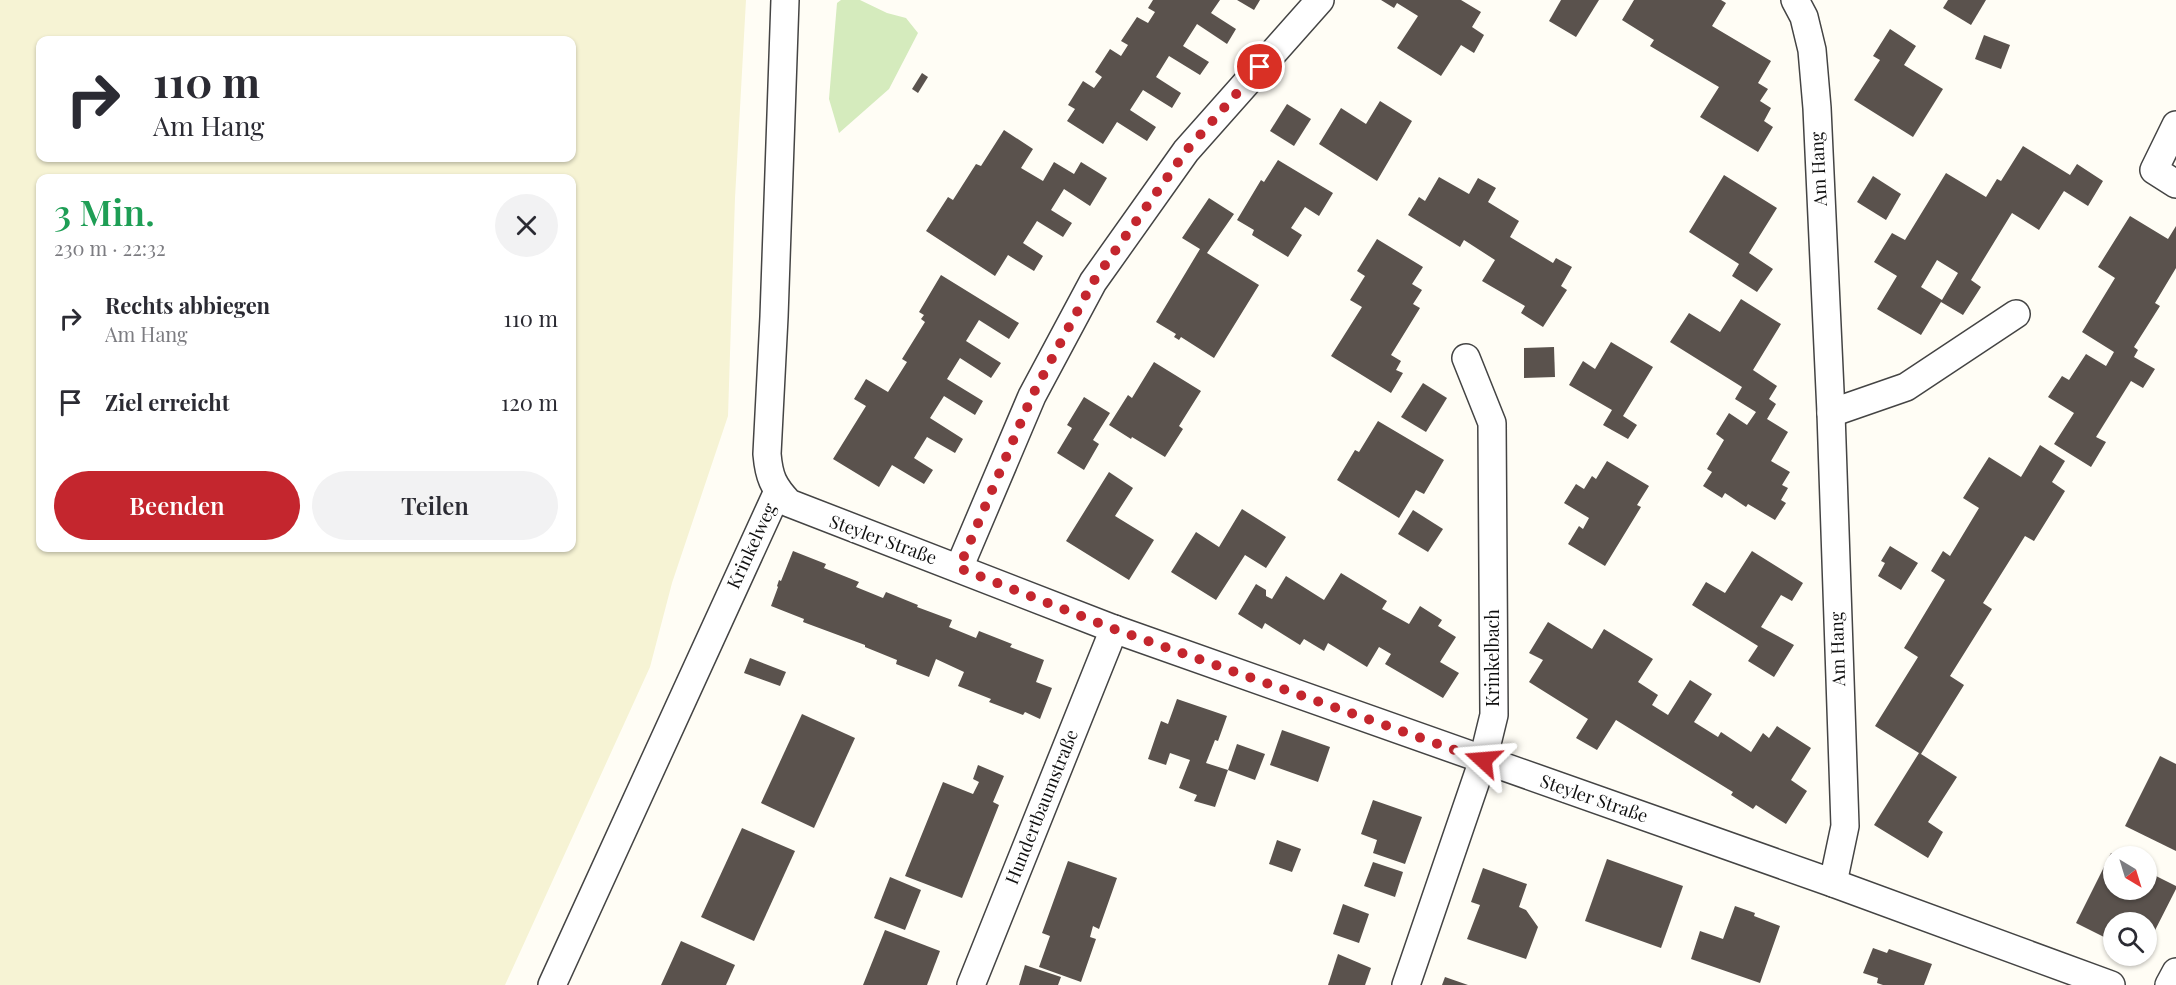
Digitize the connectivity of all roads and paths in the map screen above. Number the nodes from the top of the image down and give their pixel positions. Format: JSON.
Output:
{"nodes":[{"id":1,"x":785,"y":0,"type":"edge"},
{"id":2,"x":1320,"y":0,"type":"edge"},
{"id":3,"x":1795,"y":0,"type":"edge"},
{"id":4,"x":2176,"y":125,"type":"edge"},
{"id":5,"x":2176,"y":184,"type":"edge"},
{"id":6,"x":2016,"y":314,"type":"dead end"},
{"id":7,"x":1466,"y":358,"type":"dead end"},
{"id":8,"x":1831,"y":413,"type":"junction"},
{"id":9,"x":777,"y":491,"type":"junction"},
{"id":10,"x":959,"y":568,"type":"junction"},
{"id":11,"x":1114,"y":629,"type":"junction"},
{"id":12,"x":1483,"y":760,"type":"junction"},
{"id":13,"x":1833,"y":883,"type":"junction"},
{"id":14,"x":2176,"y":972,"type":"edge"},
{"id":15,"x":552,"y":985,"type":"edge"},
{"id":16,"x":971,"y":985,"type":"edge"},
{"id":17,"x":1406,"y":985,"type":"edge"},
{"id":18,"x":2111,"y":985,"type":"edge"},
{"id":19,"x":2169,"y":985,"type":"edge"}],
"edges":[{"from":1,"to":9,"type":"street","name":"Krinkelweg"},
{"from":2,"to":10,"type":"street"},
{"from":3,"to":8,"type":"street","name":"Am Hang"},
{"from":4,"to":5,"type":"street"},
{"from":6,"to":8,"type":"street"},
{"from":7,"to":12,"type":"street","name":"Krinkelbach"},
{"from":8,"to":13,"type":"street","name":"Am Hang"},
{"from":9,"to":10,"type":"street","name":"Steyler Straße"},
{"from":9,"to":15,"type":"street","name":"Krinkelweg"},
{"from":10,"to":11,"type":"street","name":"Steyler Straße"},
{"from":11,"to":12,"type":"street","name":"Steyler Straße"},
{"from":11,"to":16,"type":"street","name":"Hundertbaumstraße"},
{"from":12,"to":13,"type":"street","name":"Steyler Straße"},
{"from":12,"to":17,"type":"street","name":"Krinkelbach"},
{"from":13,"to":18,"type":"street","name":"Steyler Straße"},
{"from":14,"to":19,"type":"street"}]}
